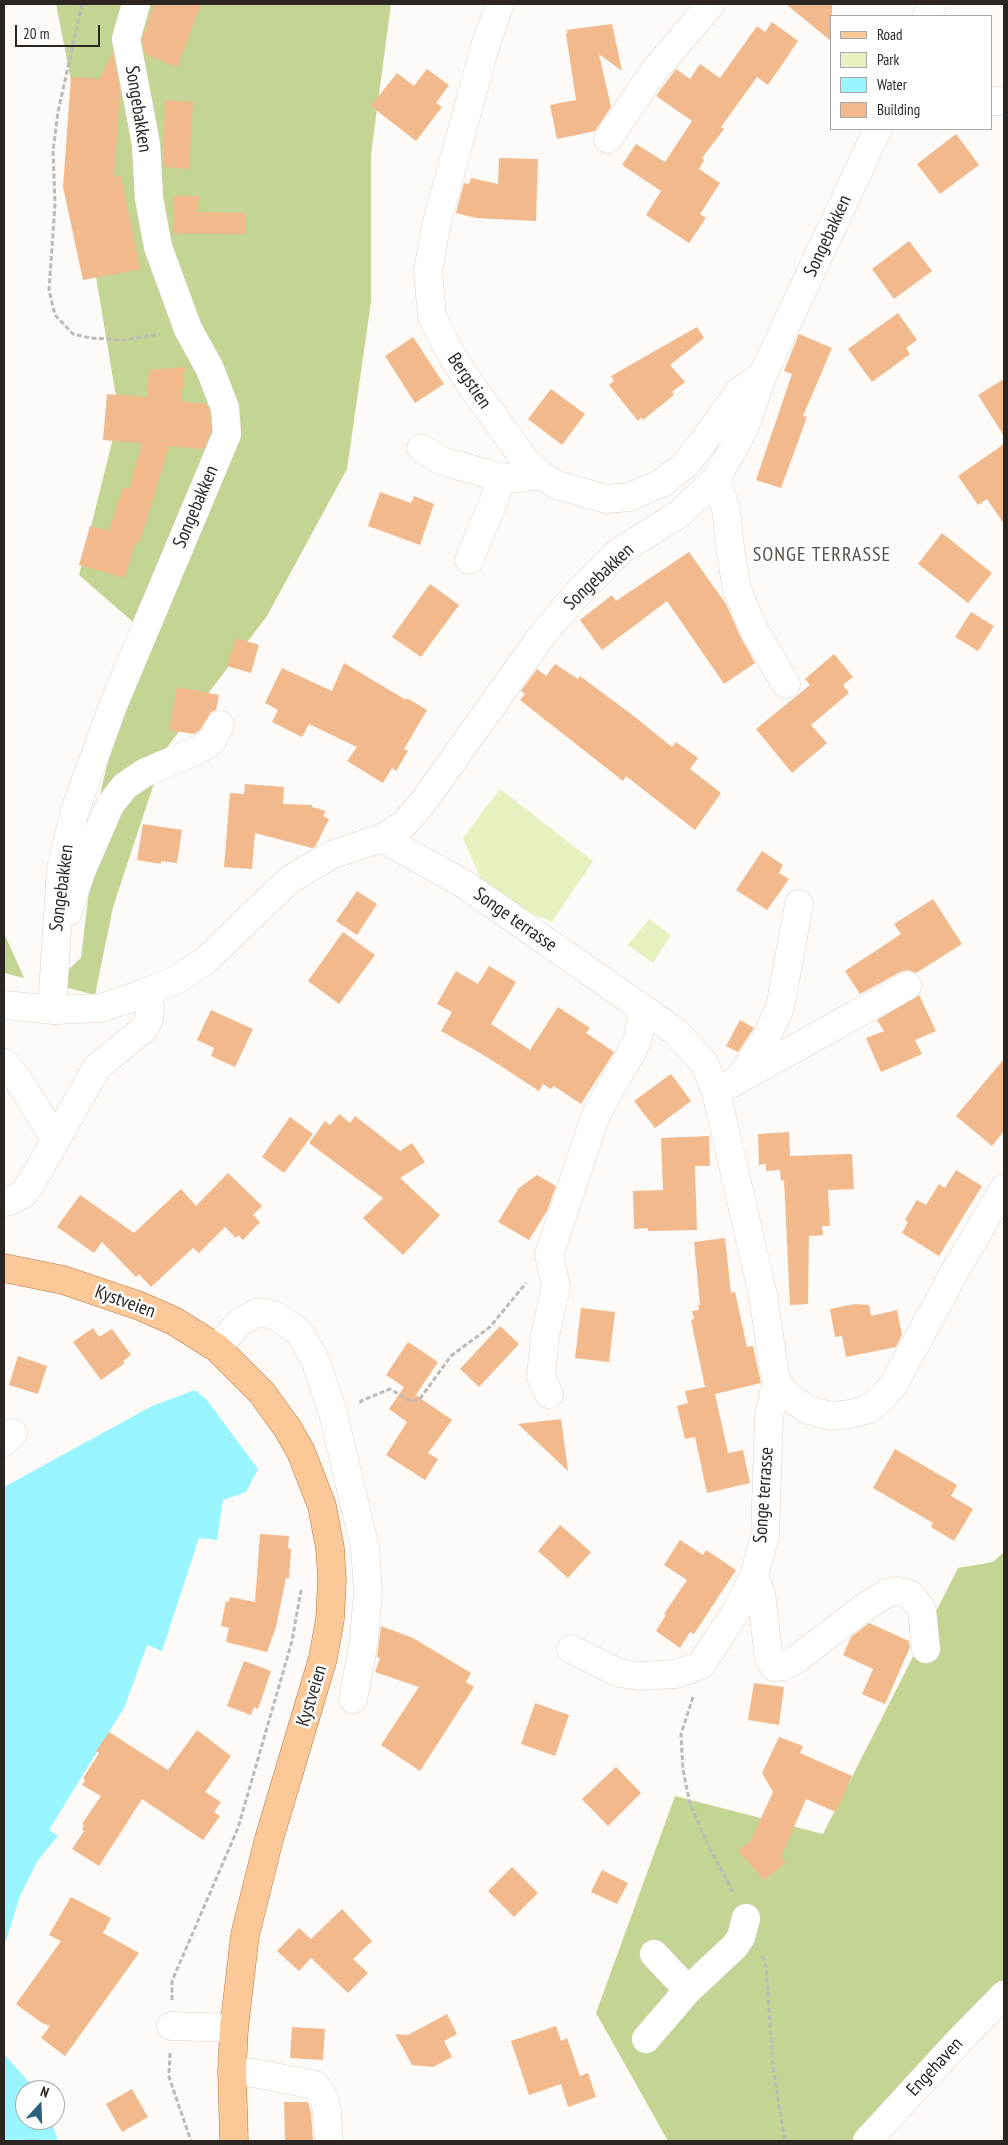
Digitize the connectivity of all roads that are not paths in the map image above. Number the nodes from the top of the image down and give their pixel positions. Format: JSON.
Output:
{"nodes":[{"id":1,"x":136,"y":4,"type":"edge"},
{"id":2,"x":500,"y":4,"type":"edge"},
{"id":3,"x":711,"y":4,"type":"edge"},
{"id":4,"x":878,"y":130,"type":"edge"},
{"id":5,"x":608,"y":139,"type":"dead end"},
{"id":6,"x":763,"y":374,"type":"junction"},
{"id":7,"x":421,"y":448,"type":"dead end"},
{"id":8,"x":540,"y":476,"type":"junction"},
{"id":9,"x":500,"y":477,"type":"junction"},
{"id":10,"x":716,"y":479,"type":"junction"},
{"id":11,"x":469,"y":560,"type":"dead end"},
{"id":12,"x":786,"y":684,"type":"dead end"},
{"id":13,"x":220,"y":725,"type":"dead end"},
{"id":14,"x":382,"y":838,"type":"junction"},
{"id":15,"x":799,"y":904,"type":"dead end"},
{"id":16,"x":56,"y":933,"type":"junction"},
{"id":17,"x":907,"y":986,"type":"dead end"},
{"id":18,"x":145,"y":993,"type":"junction"},
{"id":19,"x":4,"y":1005,"type":"edge"},
{"id":20,"x":643,"y":1009,"type":"junction"},
{"id":21,"x":54,"y":1010,"type":"junction"},
{"id":22,"x":4,"y":1063,"type":"edge"},
{"id":23,"x":740,"y":1078,"type":"junction"},
{"id":24,"x":716,"y":1092,"type":"junction"},
{"id":25,"x":55,"y":1139,"type":"junction"},
{"id":26,"x":1004,"y":1188,"type":"edge"},
{"id":27,"x":4,"y":1202,"type":"edge"},
{"id":28,"x":11,"y":1272,"type":"edge"},
{"id":29,"x":217,"y":1348,"type":"junction"},
{"id":30,"x":778,"y":1383,"type":"junction"},
{"id":31,"x":549,"y":1394,"type":"dead end"},
{"id":32,"x":754,"y":1576,"type":"junction"},
{"id":33,"x":571,"y":1648,"type":"dead end"},
{"id":34,"x":926,"y":1649,"type":"dead end"},
{"id":35,"x":353,"y":1699,"type":"dead end"},
{"id":36,"x":746,"y":1918,"type":"road end"},
{"id":37,"x":654,"y":1954,"type":"dead end"},
{"id":38,"x":688,"y":1990,"type":"junction"},
{"id":39,"x":1004,"y":1995,"type":"edge"},
{"id":40,"x":171,"y":2026,"type":"road end"},
{"id":41,"x":234,"y":2028,"type":"junction"},
{"id":42,"x":646,"y":2040,"type":"dead end"},
{"id":43,"x":232,"y":2071,"type":"junction"},
{"id":44,"x":234,"y":2141,"type":"edge"},
{"id":45,"x":329,"y":2141,"type":"edge"},
{"id":46,"x":867,"y":2141,"type":"edge"}],
"edges":[{"from":1,"to":16,"type":"street","name":"Songebakken"},
{"from":2,"to":8,"type":"street","name":"Bergstien"},
{"from":3,"to":5,"type":"street"},
{"from":4,"to":6,"type":"street","name":"Songebakken"},
{"from":6,"to":8,"type":"street","name":"Bergstien"},
{"from":6,"to":10,"type":"street","name":"Songebakken"},
{"from":7,"to":9,"type":"street"},
{"from":8,"to":9,"type":"street"},
{"from":9,"to":11,"type":"street"},
{"from":10,"to":12,"type":"street"},
{"from":10,"to":14,"type":"street","name":"Songebakken"},
{"from":13,"to":16,"type":"street"},
{"from":14,"to":18,"type":"street","name":"Songebakken"},
{"from":14,"to":20,"type":"street","name":"Songe terrasse"},
{"from":15,"to":23,"type":"street"},
{"from":16,"to":21,"type":"street","name":"Songebakken"},
{"from":17,"to":23,"type":"street"},
{"from":18,"to":21,"type":"street","name":"Songebakken"},
{"from":18,"to":25,"type":"street"},
{"from":19,"to":21,"type":"street","name":"Songebakken"},
{"from":20,"to":24,"type":"street","name":"Songe terrasse"},
{"from":20,"to":31,"type":"street"},
{"from":22,"to":25,"type":"street"},
{"from":23,"to":24,"type":"street"},
{"from":24,"to":30,"type":"street","name":"Songe terrasse"},
{"from":25,"to":27,"type":"street"},
{"from":26,"to":30,"type":"street"},
{"from":28,"to":29,"type":"main road","name":"Kystveien"},
{"from":29,"to":35,"type":"street","name":"Kystveien"},
{"from":29,"to":41,"type":"main road","name":"Kystveien"},
{"from":30,"to":32,"type":"street","name":"Songe terrasse"},
{"from":32,"to":33,"type":"street","name":"Songe terrasse"},
{"from":32,"to":34,"type":"street"},
{"from":36,"to":38,"type":"street"},
{"from":37,"to":38,"type":"street"},
{"from":38,"to":42,"type":"street"},
{"from":39,"to":46,"type":"street","name":"Engehaven"},
{"from":40,"to":41,"type":"street"},
{"from":41,"to":43,"type":"main road","name":"Kystveien"},
{"from":43,"to":44,"type":"main road","name":"Kystveien"},
{"from":43,"to":45,"type":"street"}]}
